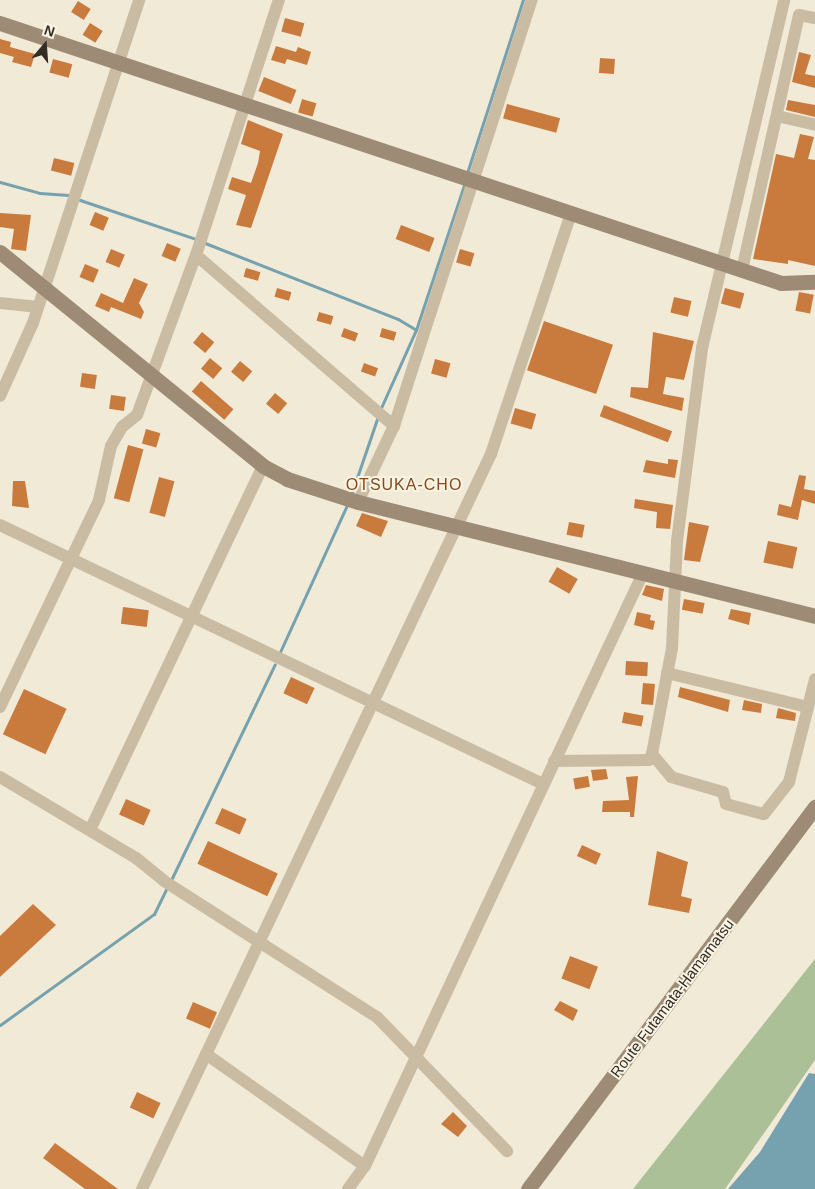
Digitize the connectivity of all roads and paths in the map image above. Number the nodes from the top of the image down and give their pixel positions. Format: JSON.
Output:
{"nodes":[{"id":1,"x":139,"y":0,"type":"edge"},
{"id":2,"x":279,"y":0,"type":"edge"},
{"id":3,"x":532,"y":0,"type":"edge"},
{"id":4,"x":784,"y":0,"type":"edge"},
{"id":5,"x":815,"y":18,"type":"edge"},
{"id":6,"x":0,"y":23,"type":"edge"},
{"id":7,"x":118,"y":62,"type":"junction"},
{"id":8,"x":246,"y":104,"type":"junction"},
{"id":9,"x":777,"y":116,"type":"junction"},
{"id":10,"x":815,"y":126,"type":"edge"},
{"id":11,"x":471,"y":180,"type":"junction"},
{"id":12,"x":571,"y":213,"type":"junction"},
{"id":13,"x":199,"y":246,"type":"junction"},
{"id":14,"x":0,"y":252,"type":"edge"},
{"id":15,"x":724,"y":264,"type":"junction"},
{"id":16,"x":742,"y":270,"type":"junction"},
{"id":17,"x":815,"y":282,"type":"edge"},
{"id":18,"x":44,"y":288,"type":"junction"},
{"id":19,"x":0,"y":303,"type":"edge"},
{"id":20,"x":38,"y":307,"type":"junction"},
{"id":21,"x":152,"y":376,"type":"junction"},
{"id":22,"x":0,"y":396,"type":"edge"},
{"id":23,"x":394,"y":426,"type":"junction"},
{"id":24,"x":262,"y":466,"type":"junction"},
{"id":25,"x":358,"y":502,"type":"junction"},
{"id":26,"x":0,"y":525,"type":"edge"},
{"id":27,"x":457,"y":527,"type":"junction"},
{"id":28,"x":71,"y":559,"type":"junction"},
{"id":29,"x":643,"y":573,"type":"junction"},
{"id":30,"x":677,"y":581,"type":"junction"},
{"id":31,"x":192,"y":616,"type":"junction"},
{"id":32,"x":815,"y":616,"type":"edge"},
{"id":33,"x":667,"y":673,"type":"junction"},
{"id":34,"x":815,"y":679,"type":"edge"},
{"id":35,"x":372,"y":703,"type":"junction"},
{"id":36,"x":0,"y":707,"type":"edge"},
{"id":37,"x":808,"y":707,"type":"junction"},
{"id":38,"x":652,"y":754,"type":"junction"},
{"id":39,"x":554,"y":761,"type":"junction"},
{"id":40,"x":0,"y":777,"type":"edge"},
{"id":41,"x":543,"y":784,"type":"junction"},
{"id":42,"x":815,"y":807,"type":"edge"},
{"id":43,"x":90,"y":830,"type":"junction"},
{"id":44,"x":260,"y":943,"type":"junction"},
{"id":45,"x":206,"y":1054,"type":"junction"},
{"id":46,"x":415,"y":1057,"type":"junction"},
{"id":47,"x":507,"y":1151,"type":"dead end"},
{"id":48,"x":365,"y":1166,"type":"junction"},
{"id":49,"x":142,"y":1189,"type":"edge"},
{"id":50,"x":348,"y":1189,"type":"edge"},
{"id":51,"x":528,"y":1189,"type":"edge"}],
"edges":[{"from":1,"to":7,"type":"street"},
{"from":2,"to":8,"type":"street"},
{"from":3,"to":11,"type":"street"},
{"from":4,"to":15,"type":"street"},
{"from":5,"to":9,"type":"street"},
{"from":6,"to":7,"type":"street"},
{"from":7,"to":8,"type":"street"},
{"from":7,"to":18,"type":"street"},
{"from":8,"to":11,"type":"street"},
{"from":8,"to":13,"type":"street"},
{"from":9,"to":10,"type":"street"},
{"from":9,"to":16,"type":"street"},
{"from":11,"to":12,"type":"street"},
{"from":11,"to":23,"type":"street"},
{"from":12,"to":15,"type":"street"},
{"from":12,"to":27,"type":"street"},
{"from":13,"to":21,"type":"street"},
{"from":13,"to":23,"type":"street"},
{"from":14,"to":18,"type":"street"},
{"from":15,"to":16,"type":"street"},
{"from":15,"to":30,"type":"street"},
{"from":16,"to":17,"type":"street"},
{"from":18,"to":20,"type":"street"},
{"from":18,"to":21,"type":"street"},
{"from":19,"to":20,"type":"street"},
{"from":20,"to":22,"type":"street"},
{"from":21,"to":24,"type":"street"},
{"from":21,"to":28,"type":"street"},
{"from":23,"to":25,"type":"street"},
{"from":24,"to":25,"type":"street"},
{"from":24,"to":31,"type":"street"},
{"from":25,"to":27,"type":"street"},
{"from":26,"to":28,"type":"street"},
{"from":27,"to":29,"type":"street"},
{"from":27,"to":35,"type":"street"},
{"from":28,"to":31,"type":"street"},
{"from":28,"to":36,"type":"street"},
{"from":29,"to":30,"type":"street"},
{"from":29,"to":39,"type":"street"},
{"from":30,"to":32,"type":"street"},
{"from":30,"to":33,"type":"street"},
{"from":31,"to":35,"type":"street"},
{"from":31,"to":43,"type":"street"},
{"from":33,"to":37,"type":"street"},
{"from":33,"to":38,"type":"street"},
{"from":34,"to":37,"type":"street"},
{"from":35,"to":41,"type":"street"},
{"from":35,"to":44,"type":"street"},
{"from":37,"to":38,"type":"street"},
{"from":38,"to":39,"type":"street"},
{"from":39,"to":41,"type":"street"},
{"from":40,"to":43,"type":"street"},
{"from":41,"to":46,"type":"street"},
{"from":42,"to":51,"type":"street","name":"Route Futamata-Hamamatsu"},
{"from":43,"to":44,"type":"street"},
{"from":44,"to":45,"type":"street"},
{"from":44,"to":46,"type":"street"},
{"from":45,"to":48,"type":"street"},
{"from":45,"to":49,"type":"street"},
{"from":46,"to":47,"type":"street"},
{"from":46,"to":48,"type":"street"},
{"from":48,"to":50,"type":"street"}]}
